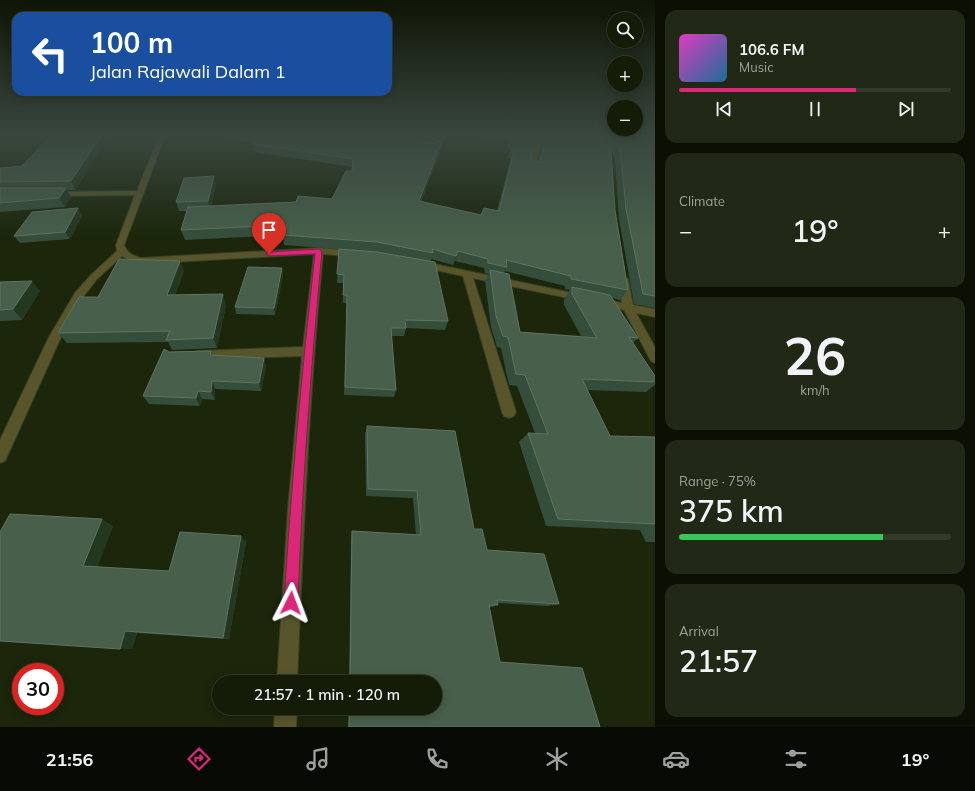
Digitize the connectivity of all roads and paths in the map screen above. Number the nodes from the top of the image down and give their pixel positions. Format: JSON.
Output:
{"nodes":[{"id":1,"x":149,"y":170,"type":"edge"},
{"id":2,"x":140,"y":193,"type":"junction"},
{"id":3,"x":47,"y":194,"type":"edge"},
{"id":4,"x":319,"y":251,"type":"junction"},
{"id":5,"x":122,"y":252,"type":"junction"},
{"id":6,"x":361,"y":255,"type":"edge"},
{"id":7,"x":406,"y":262,"type":"edge"},
{"id":8,"x":622,"y":271,"type":"edge"},
{"id":9,"x":467,"y":273,"type":"junction"},
{"id":10,"x":628,"y":308,"type":"junction"},
{"id":11,"x":655,"y":313,"type":"edge"},
{"id":12,"x":308,"y":351,"type":"junction"},
{"id":13,"x":190,"y":355,"type":"edge"},
{"id":14,"x":655,"y":358,"type":"edge"},
{"id":15,"x":509,"y":412,"type":"dead end"},
{"id":16,"x":0,"y":456,"type":"edge"},
{"id":17,"x":287,"y":675,"type":"edge"},
{"id":18,"x":286,"y":715,"type":"edge"},
{"id":19,"x":285,"y":727,"type":"edge"}],
"edges":[{"from":1,"to":2,"type":"street"},
{"from":2,"to":3,"type":"street"},
{"from":2,"to":5,"type":"street"},
{"from":4,"to":5,"type":"street"},
{"from":4,"to":6,"type":"street"},
{"from":4,"to":12,"type":"street"},
{"from":5,"to":16,"type":"street"},
{"from":7,"to":9,"type":"street"},
{"from":8,"to":10,"type":"street"},
{"from":9,"to":10,"type":"street"},
{"from":9,"to":15,"type":"street"},
{"from":10,"to":11,"type":"street"},
{"from":10,"to":14,"type":"street"},
{"from":12,"to":13,"type":"street"},
{"from":12,"to":17,"type":"street"},
{"from":18,"to":19,"type":"street"}]}
